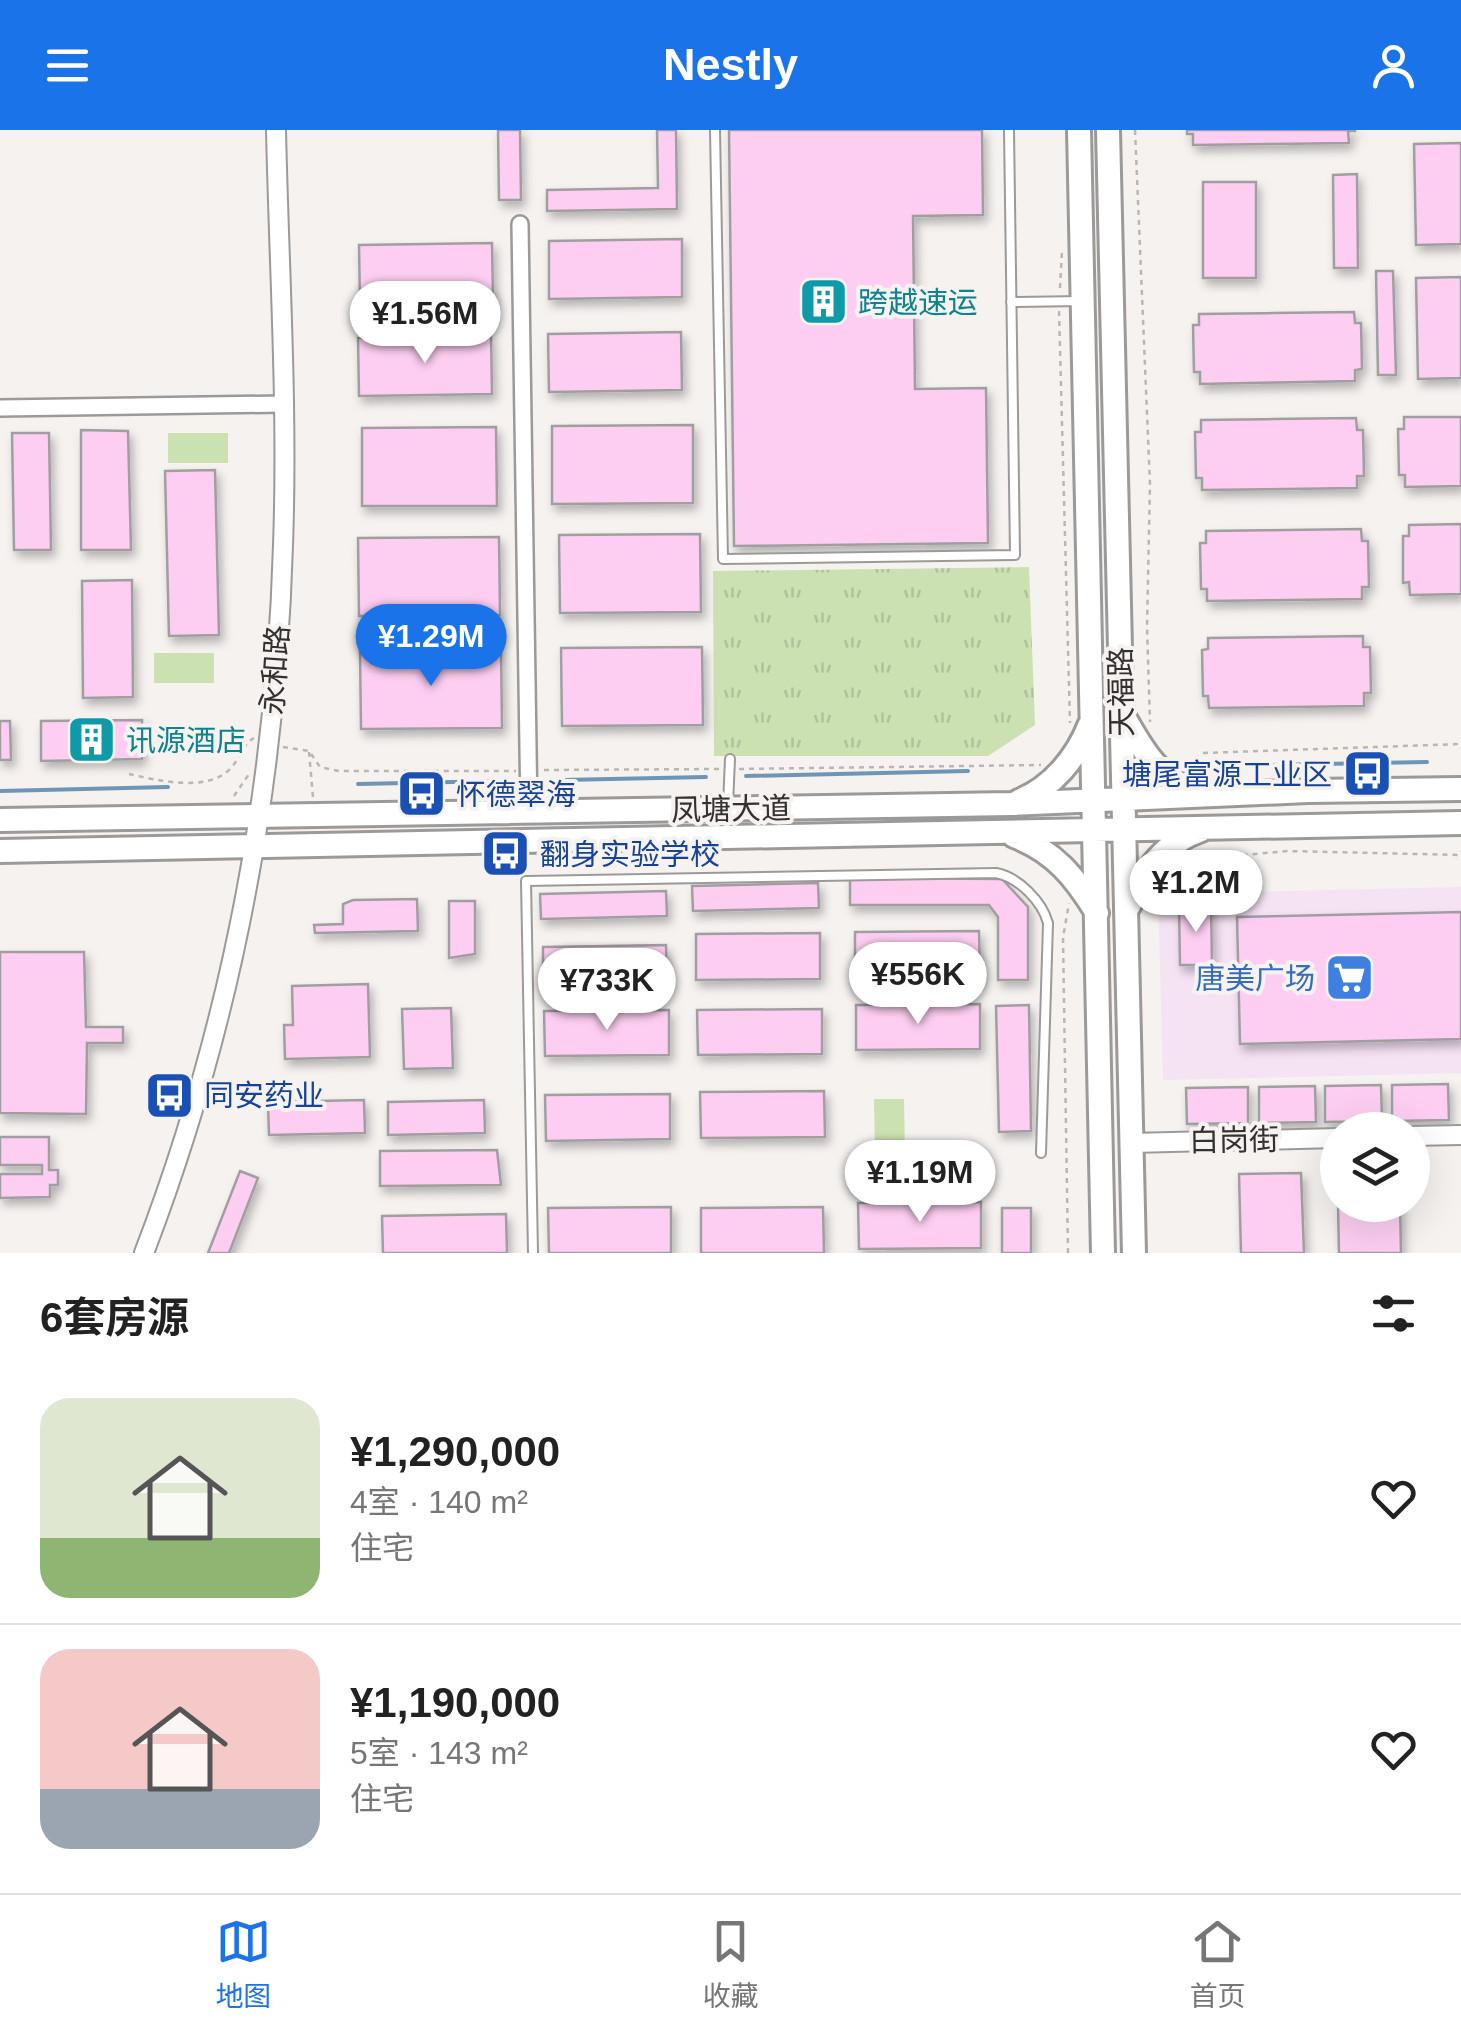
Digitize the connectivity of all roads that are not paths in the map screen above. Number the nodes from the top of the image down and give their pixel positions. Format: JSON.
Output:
{"nodes":[{"id":1,"x":276,"y":130,"type":"edge"},
{"id":2,"x":715,"y":130,"type":"edge"},
{"id":3,"x":1009,"y":130,"type":"edge"},
{"id":4,"x":1080,"y":130,"type":"edge"},
{"id":5,"x":1108,"y":130,"type":"edge"},
{"id":6,"x":520,"y":224,"type":"dead end"},
{"id":7,"x":1084,"y":301,"type":"junction"},
{"id":8,"x":1011,"y":302,"type":"junction"},
{"id":9,"x":282,"y":404,"type":"junction"},
{"id":10,"x":0,"y":408,"type":"edge"},
{"id":11,"x":1122,"y":712,"type":"junction"},
{"id":12,"x":1082,"y":718,"type":"junction"},
{"id":13,"x":730,"y":764,"type":"road end"},
{"id":14,"x":1461,"y":788,"type":"edge"},
{"id":15,"x":1223,"y":795,"type":"junction"},
{"id":16,"x":1124,"y":799,"type":"junction"},
{"id":17,"x":1095,"y":800,"type":"junction"},
{"id":18,"x":1011,"y":804,"type":"junction"},
{"id":19,"x":728,"y":810,"type":"junction"},
{"id":20,"x":529,"y":814,"type":"junction"},
{"id":21,"x":260,"y":816,"type":"junction"},
{"id":22,"x":0,"y":820,"type":"edge"},
{"id":23,"x":1461,"y":822,"type":"edge"},
{"id":24,"x":1216,"y":826,"type":"junction"},
{"id":25,"x":1124,"y":829,"type":"junction"},
{"id":26,"x":1095,"y":830,"type":"junction"},
{"id":27,"x":1006,"y":833,"type":"junction"},
{"id":28,"x":254,"y":847,"type":"junction"},
{"id":29,"x":0,"y":852,"type":"edge"},
{"id":30,"x":1097,"y":913,"type":"junction"},
{"id":31,"x":1126,"y":914,"type":"junction"},
{"id":32,"x":1461,"y":1135,"type":"edge"},
{"id":33,"x":1430,"y":1136,"type":"edge"},
{"id":34,"x":1320,"y":1138,"type":"edge"},
{"id":35,"x":1131,"y":1143,"type":"junction"},
{"id":36,"x":1041,"y":1153,"type":"dead end"},
{"id":37,"x":144,"y":1253,"type":"edge"},
{"id":38,"x":533,"y":1253,"type":"edge"},
{"id":39,"x":1103,"y":1253,"type":"edge"},
{"id":40,"x":1134,"y":1253,"type":"edge"}],
"edges":[{"from":1,"to":9,"type":"street","name":"永和路"},
{"from":2,"to":8,"type":"lane"},
{"from":3,"to":8,"type":"lane"},
{"from":4,"to":7,"type":"main road","name":"天福路"},
{"from":5,"to":11,"type":"main road","name":"天福路"},
{"from":6,"to":20,"type":"street"},
{"from":7,"to":8,"type":"lane"},
{"from":7,"to":12,"type":"main road","name":"天福路"},
{"from":9,"to":10,"type":"street"},
{"from":9,"to":21,"type":"street","name":"永和路"},
{"from":11,"to":15,"type":"main road"},
{"from":11,"to":16,"type":"main road","name":"天福路"},
{"from":12,"to":17,"type":"main road","name":"天福路"},
{"from":12,"to":18,"type":"main road"},
{"from":13,"to":19,"type":"lane"},
{"from":14,"to":15,"type":"main road","name":"凤塘大道"},
{"from":15,"to":16,"type":"main road","name":"凤塘大道"},
{"from":16,"to":17,"type":"main road","name":"凤塘大道"},
{"from":16,"to":25,"type":"main road","name":"天福路"},
{"from":17,"to":18,"type":"main road","name":"凤塘大道"},
{"from":17,"to":26,"type":"main road","name":"天福路"},
{"from":18,"to":19,"type":"main road","name":"凤塘大道"},
{"from":19,"to":20,"type":"main road","name":"凤塘大道"},
{"from":20,"to":21,"type":"main road","name":"凤塘大道"},
{"from":21,"to":22,"type":"main road","name":"凤塘大道"},
{"from":21,"to":28,"type":"street","name":"永和路"},
{"from":23,"to":24,"type":"main road","name":"凤塘大道"},
{"from":24,"to":25,"type":"main road","name":"凤塘大道"},
{"from":24,"to":31,"type":"main road"},
{"from":25,"to":26,"type":"main road","name":"凤塘大道"},
{"from":25,"to":31,"type":"main road","name":"天福路"},
{"from":26,"to":27,"type":"main road","name":"凤塘大道"},
{"from":26,"to":30,"type":"main road","name":"天福路"},
{"from":27,"to":28,"type":"main road","name":"凤塘大道"},
{"from":27,"to":30,"type":"main road"},
{"from":28,"to":29,"type":"main road","name":"凤塘大道"},
{"from":28,"to":37,"type":"street","name":"永和路"},
{"from":30,"to":39,"type":"main road","name":"天福路"},
{"from":31,"to":35,"type":"main road","name":"天福路"},
{"from":32,"to":33,"type":"street"},
{"from":34,"to":35,"type":"street","name":"白岗街"},
{"from":35,"to":40,"type":"main road","name":"天福路"},
{"from":36,"to":38,"type":"lane"}]}
